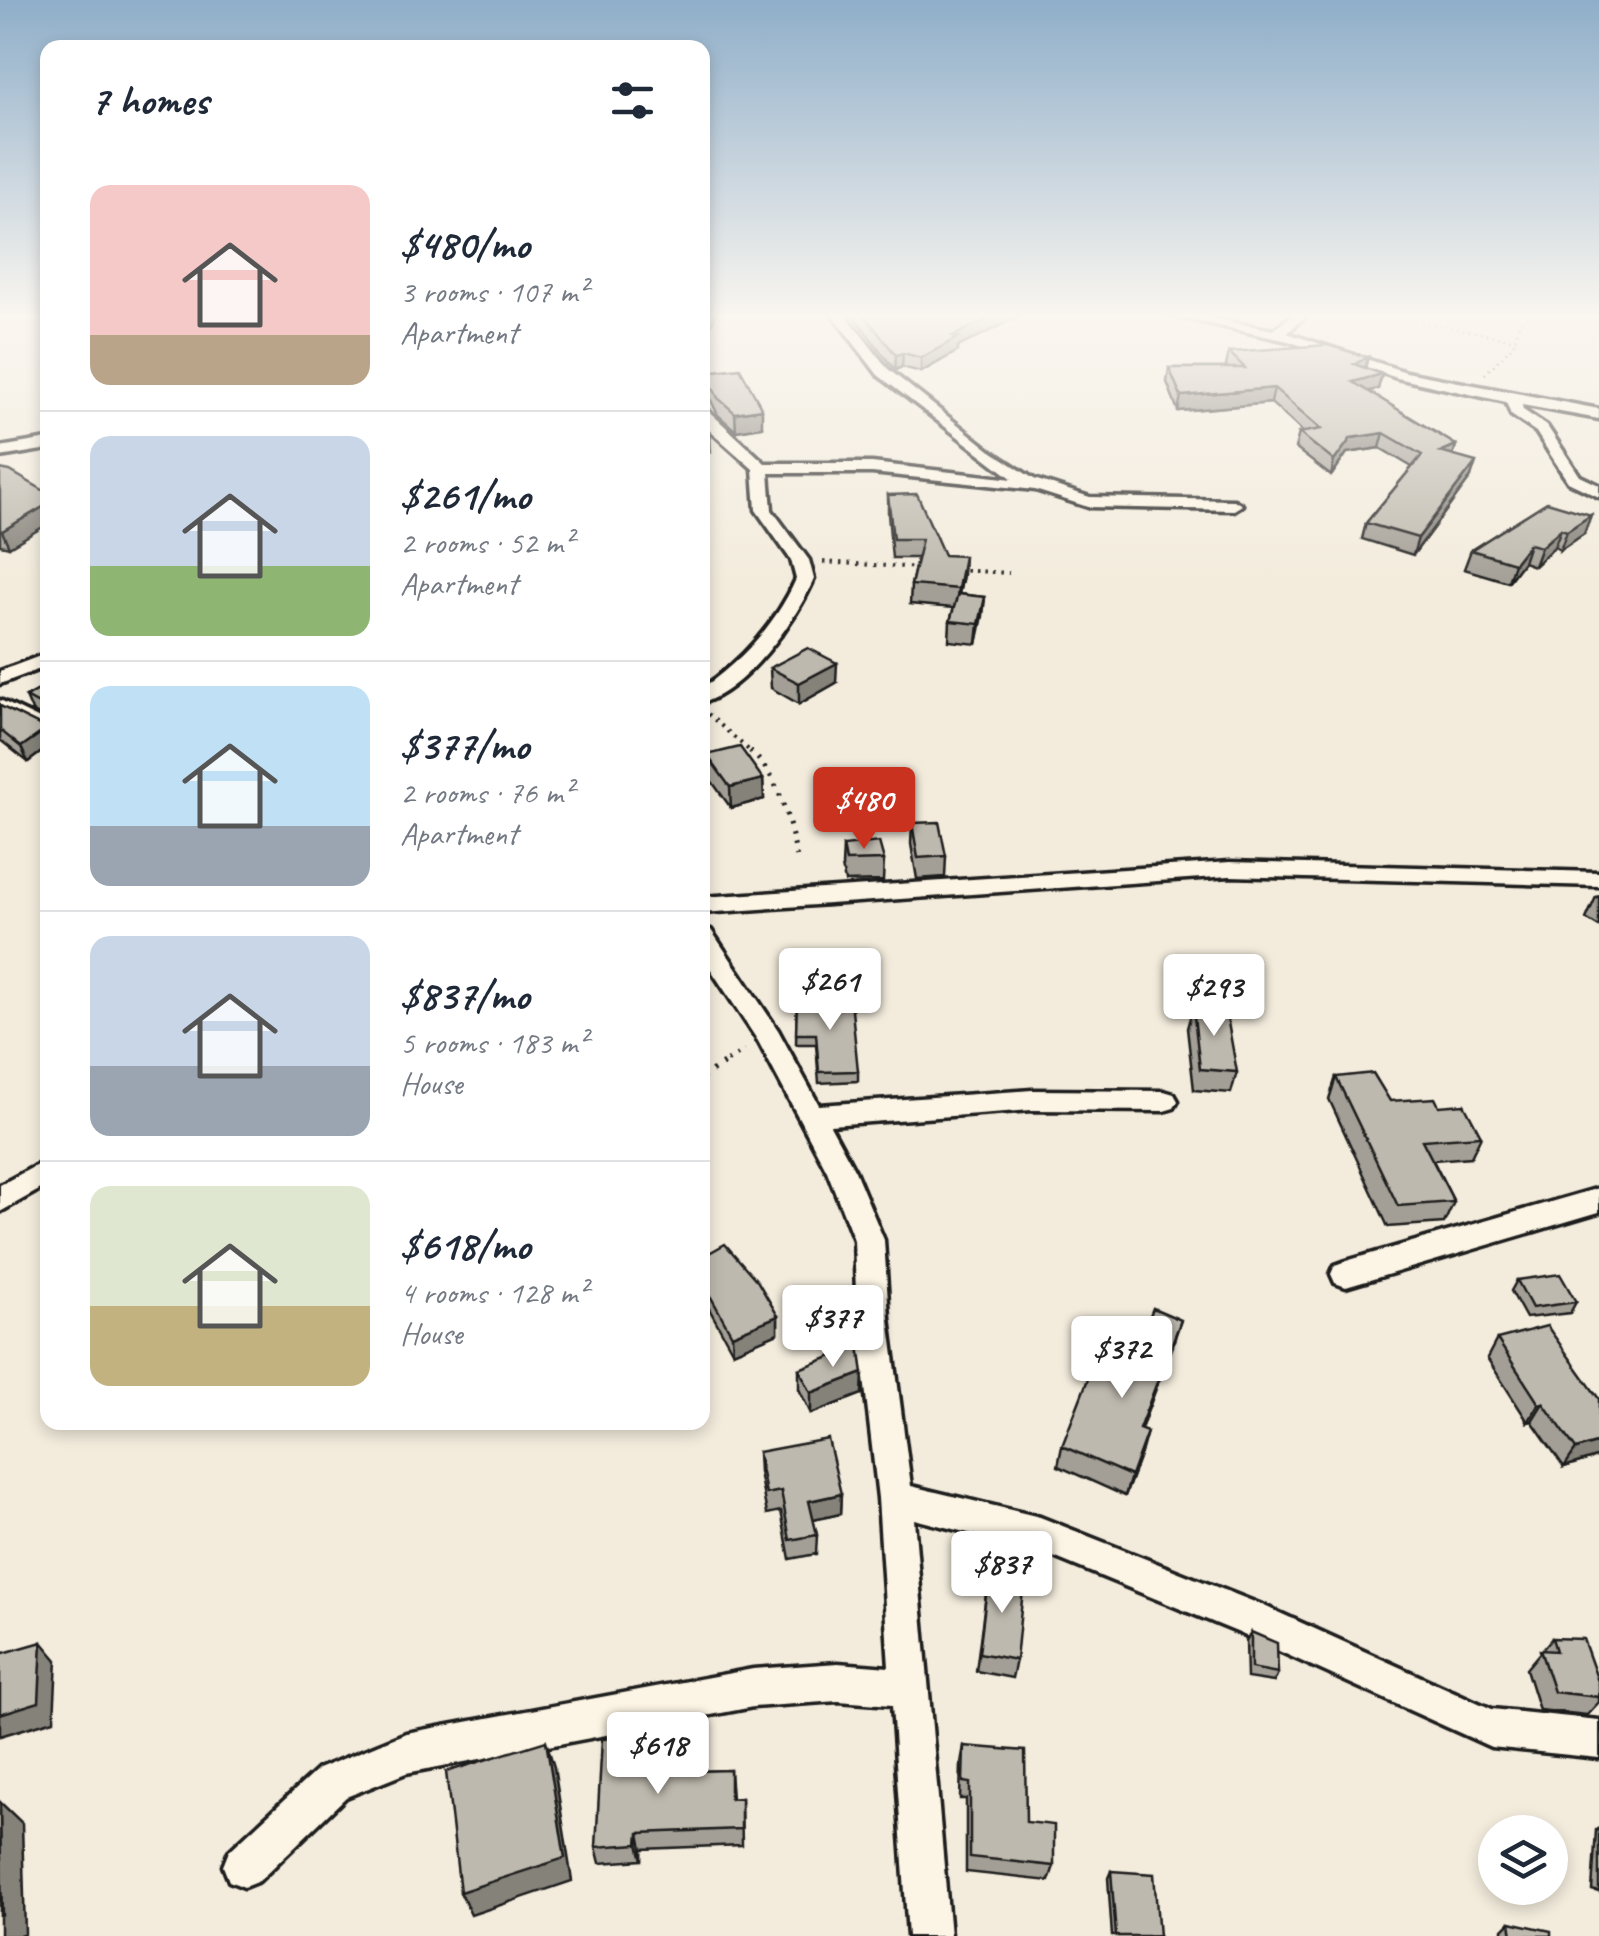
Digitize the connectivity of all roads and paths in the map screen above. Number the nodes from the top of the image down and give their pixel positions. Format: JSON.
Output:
{"nodes":[{"id":1,"x":927,"y":404,"type":"edge"},
{"id":2,"x":1514,"y":404,"type":"edge"},
{"id":3,"x":1540,"y":404,"type":"edge"},
{"id":4,"x":1599,"y":414,"type":"edge"},
{"id":5,"x":710,"y":422,"type":"edge"},
{"id":6,"x":40,"y":445,"type":"edge"},
{"id":7,"x":0,"y":452,"type":"edge"},
{"id":8,"x":762,"y":468,"type":"junction"},
{"id":9,"x":1038,"y":487,"type":"junction"},
{"id":10,"x":1599,"y":492,"type":"edge"},
{"id":11,"x":1234,"y":506,"type":"dead end"},
{"id":12,"x":800,"y":560,"type":"junction"},
{"id":13,"x":937,"y":569,"type":"edge"},
{"id":14,"x":954,"y":570,"type":"edge"},
{"id":15,"x":1009,"y":573,"type":"dead end"},
{"id":16,"x":40,"y":662,"type":"edge"},
{"id":17,"x":0,"y":678,"type":"edge"},
{"id":18,"x":710,"y":691,"type":"edge"},
{"id":19,"x":0,"y":706,"type":"edge"},
{"id":20,"x":710,"y":716,"type":"edge"},
{"id":21,"x":40,"y":728,"type":"edge"},
{"id":22,"x":797,"y":858,"type":"dead end"},
{"id":23,"x":1599,"y":879,"type":"edge"},
{"id":24,"x":710,"y":903,"type":"edge"},
{"id":25,"x":710,"y":948,"type":"edge"},
{"id":26,"x":770,"y":1038,"type":"junction"},
{"id":27,"x":710,"y":1072,"type":"edge"},
{"id":28,"x":1164,"y":1101,"type":"dead end"},
{"id":29,"x":812,"y":1116,"type":"junction"},
{"id":30,"x":40,"y":1175,"type":"edge"},
{"id":31,"x":0,"y":1200,"type":"edge"},
{"id":32,"x":1599,"y":1200,"type":"edge"},
{"id":33,"x":1346,"y":1274,"type":"dead end"},
{"id":34,"x":895,"y":1498,"type":"junction"},
{"id":35,"x":910,"y":1687,"type":"junction"},
{"id":36,"x":1599,"y":1739,"type":"edge"},
{"id":37,"x":244,"y":1866,"type":"dead end"},
{"id":38,"x":929,"y":1936,"type":"edge"}],
"edges":[{"from":1,"to":9,"type":"street"},
{"from":2,"to":10,"type":"street"},
{"from":3,"to":4,"type":"street"},
{"from":5,"to":8,"type":"street"},
{"from":6,"to":7,"type":"street"},
{"from":8,"to":9,"type":"street"},
{"from":8,"to":12,"type":"street"},
{"from":9,"to":11,"type":"street"},
{"from":12,"to":13,"type":"path"},
{"from":12,"to":18,"type":"street"},
{"from":14,"to":15,"type":"path"},
{"from":16,"to":17,"type":"street"},
{"from":19,"to":21,"type":"street"},
{"from":20,"to":22,"type":"path"},
{"from":23,"to":24,"type":"street"},
{"from":25,"to":26,"type":"street"},
{"from":26,"to":27,"type":"path"},
{"from":26,"to":29,"type":"street"},
{"from":28,"to":29,"type":"street"},
{"from":29,"to":34,"type":"street"},
{"from":30,"to":31,"type":"street"},
{"from":32,"to":33,"type":"street"},
{"from":34,"to":35,"type":"street"},
{"from":34,"to":36,"type":"street"},
{"from":35,"to":37,"type":"street"},
{"from":35,"to":38,"type":"street"}]}
